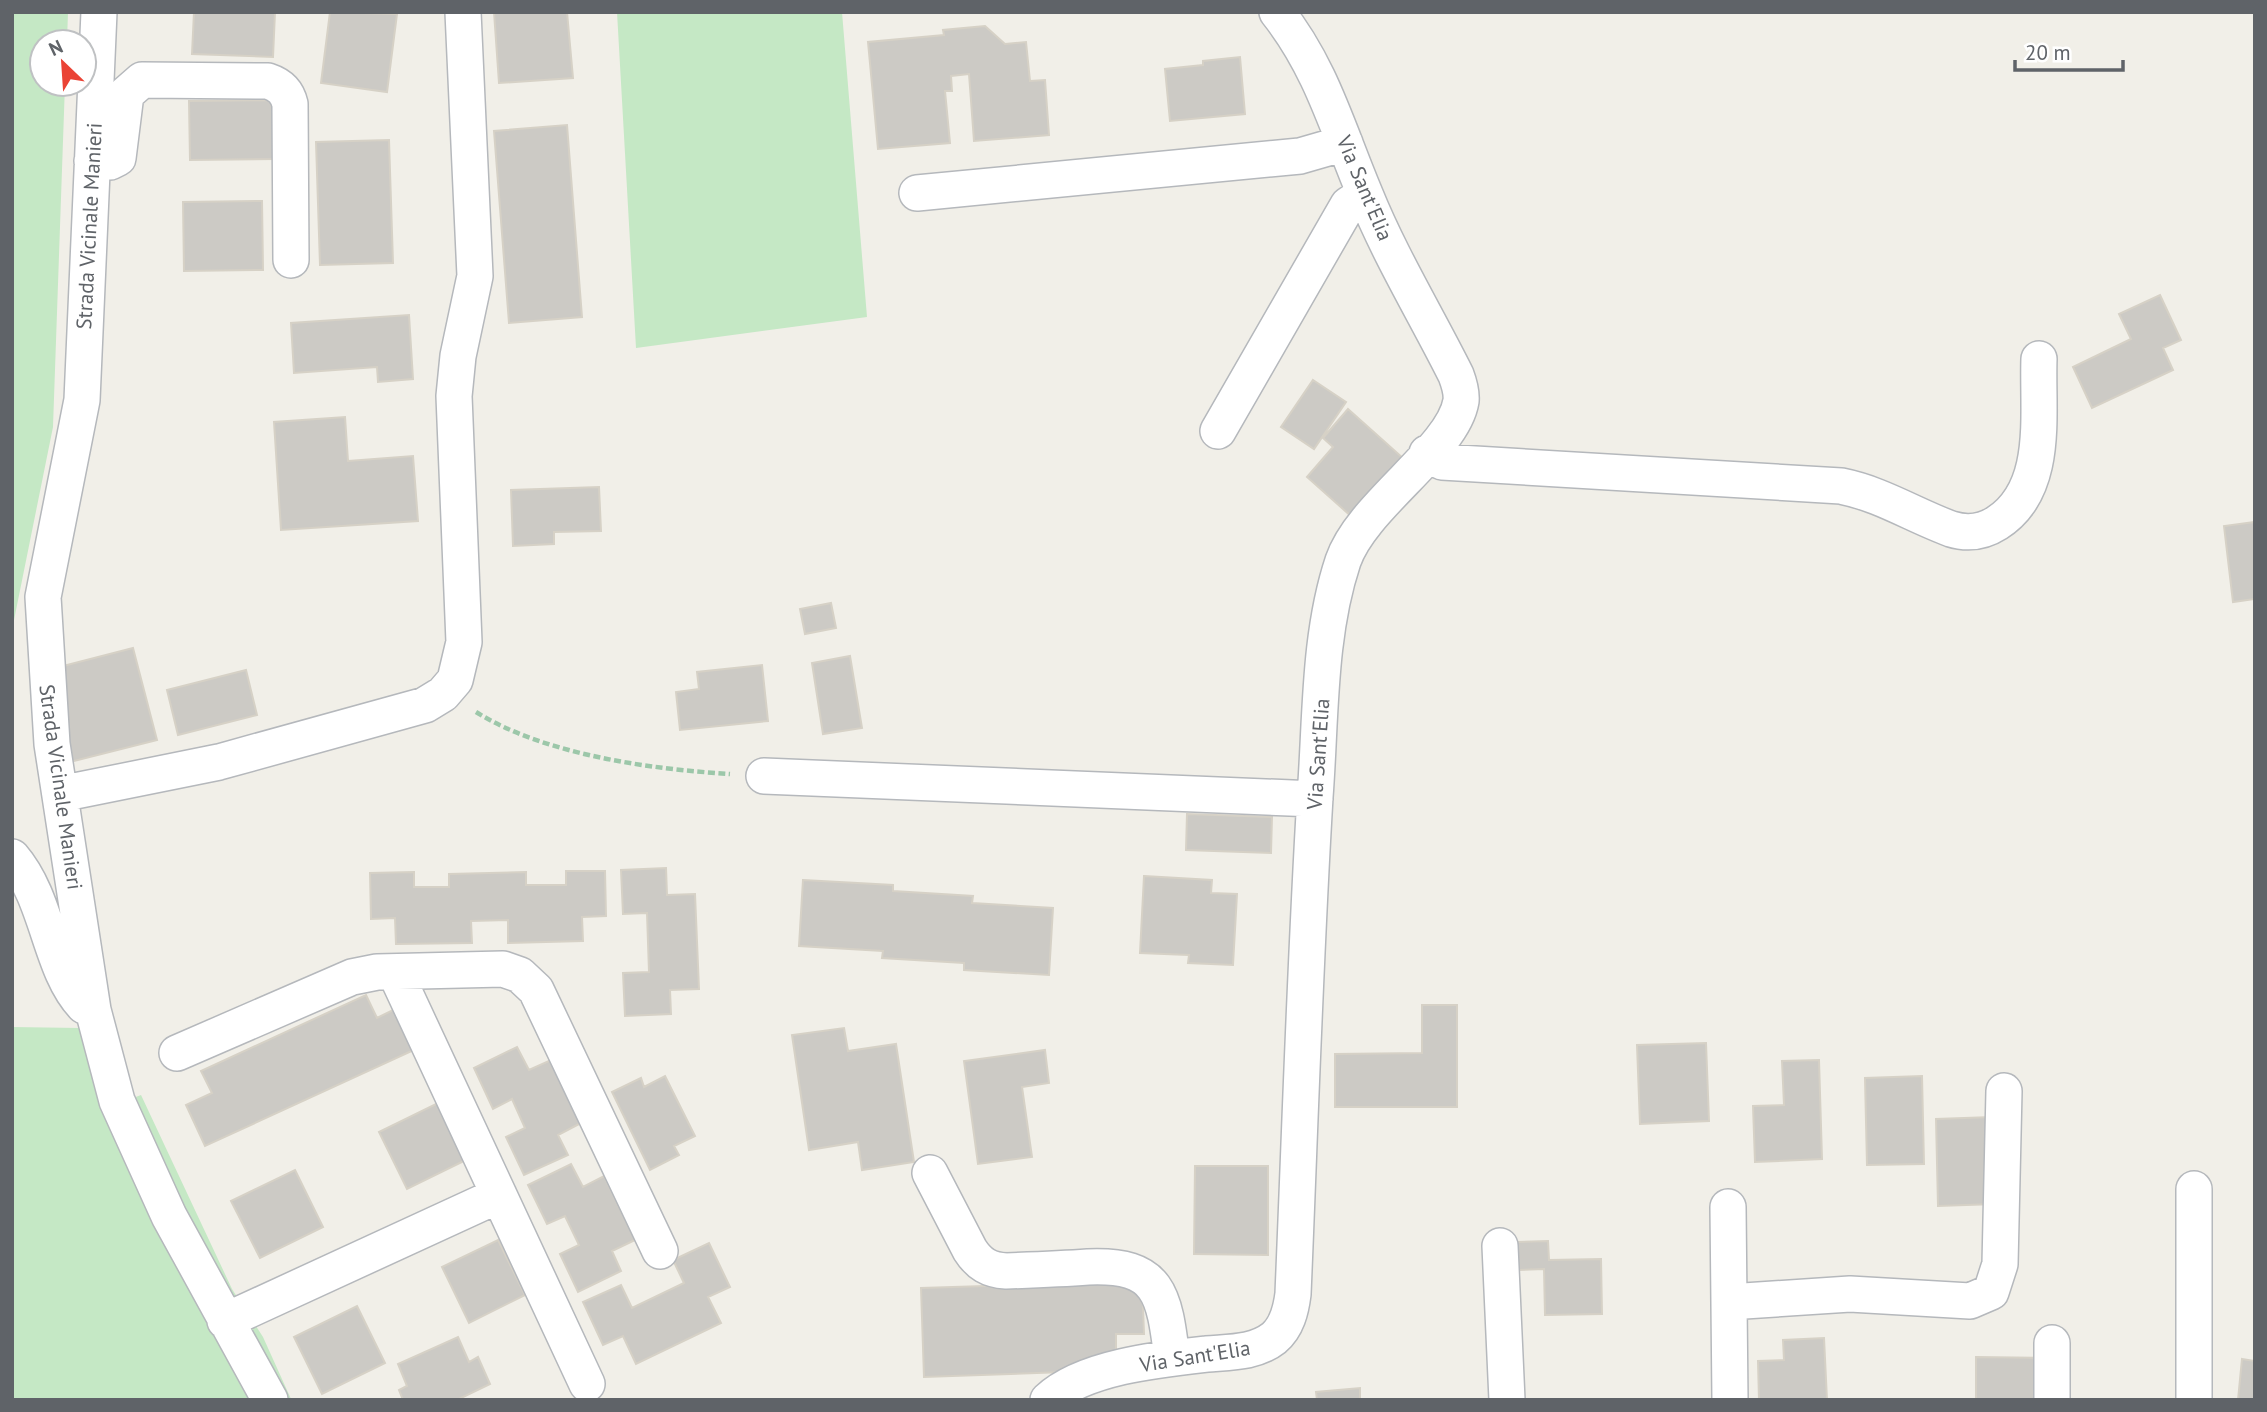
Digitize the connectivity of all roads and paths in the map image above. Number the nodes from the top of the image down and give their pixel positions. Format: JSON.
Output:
{"nodes":[{"id":1,"x":99,"y":12,"type":"edge"},
{"id":2,"x":463,"y":12,"type":"edge"},
{"id":3,"x":1277,"y":12,"type":"edge"},
{"id":4,"x":1345,"y":143,"type":"junction"},
{"id":5,"x":92,"y":161,"type":"junction"},
{"id":6,"x":917,"y":193,"type":"dead end"},
{"id":7,"x":1364,"y":194,"type":"junction"},
{"id":8,"x":291,"y":260,"type":"dead end"},
{"id":9,"x":2039,"y":359,"type":"dead end"},
{"id":10,"x":1217,"y":431,"type":"dead end"},
{"id":11,"x":1427,"y":453,"type":"junction"},
{"id":12,"x":446,"y":691,"type":"junction"},
{"id":13,"x":764,"y":776,"type":"joint"},
{"id":14,"x":60,"y":793,"type":"junction"},
{"id":15,"x":1315,"y":799,"type":"junction"},
{"id":16,"x":12,"y":857,"type":"edge"},
{"id":17,"x":395,"y":972,"type":"junction"},
{"id":18,"x":93,"y":1010,"type":"junction"},
{"id":19,"x":177,"y":1054,"type":"dead end"},
{"id":20,"x":2004,"y":1091,"type":"dead end"},
{"id":21,"x":930,"y":1173,"type":"dead end"},
{"id":22,"x":2194,"y":1189,"type":"dead end"},
{"id":23,"x":499,"y":1195,"type":"junction"},
{"id":24,"x":1728,"y":1207,"type":"dead end"},
{"id":25,"x":1500,"y":1246,"type":"dead end"},
{"id":26,"x":660,"y":1251,"type":"dead end"},
{"id":27,"x":1729,"y":1302,"type":"junction"},
{"id":28,"x":225,"y":1321,"type":"junction"},
{"id":29,"x":2052,"y":1343,"type":"dead end"},
{"id":30,"x":1172,"y":1358,"type":"junction"},
{"id":31,"x":587,"y":1384,"type":"dead end"},
{"id":32,"x":270,"y":1400,"type":"edge"},
{"id":33,"x":1048,"y":1400,"type":"edge"},
{"id":34,"x":1507,"y":1400,"type":"edge"},
{"id":35,"x":1730,"y":1400,"type":"edge"},
{"id":36,"x":2052,"y":1400,"type":"edge"},
{"id":37,"x":2194,"y":1400,"type":"edge"}],
"edges":[{"from":1,"to":5,"type":"street","name":"Strada Vicinale Manieri"},
{"from":2,"to":12,"type":"street"},
{"from":3,"to":4,"type":"street","name":"Via Sant'Elia"},
{"from":4,"to":6,"type":"street"},
{"from":4,"to":7,"type":"street","name":"Via Sant'Elia"},
{"from":5,"to":8,"type":"street"},
{"from":5,"to":14,"type":"street","name":"Strada Vicinale Manieri"},
{"from":7,"to":10,"type":"street"},
{"from":7,"to":11,"type":"street","name":"Via Sant'Elia"},
{"from":9,"to":11,"type":"street"},
{"from":11,"to":15,"type":"street","name":"Via Sant'Elia"},
{"from":12,"to":13,"type":"path"},
{"from":12,"to":14,"type":"street"},
{"from":13,"to":15,"type":"street"},
{"from":14,"to":18,"type":"street","name":"Strada Vicinale Manieri"},
{"from":15,"to":30,"type":"street","name":"Via Sant'Elia"},
{"from":16,"to":18,"type":"street"},
{"from":17,"to":19,"type":"street"},
{"from":17,"to":23,"type":"street"},
{"from":17,"to":26,"type":"street"},
{"from":18,"to":28,"type":"street","name":"Strada Vicinale Manieri"},
{"from":20,"to":27,"type":"street"},
{"from":21,"to":30,"type":"street"},
{"from":22,"to":37,"type":"street"},
{"from":23,"to":28,"type":"street"},
{"from":23,"to":31,"type":"street"},
{"from":24,"to":27,"type":"street"},
{"from":25,"to":34,"type":"street"},
{"from":27,"to":35,"type":"street"},
{"from":28,"to":32,"type":"street","name":"Strada Vicinale Manieri"},
{"from":29,"to":36,"type":"street"},
{"from":30,"to":33,"type":"street","name":"Via Sant'Elia"}]}
